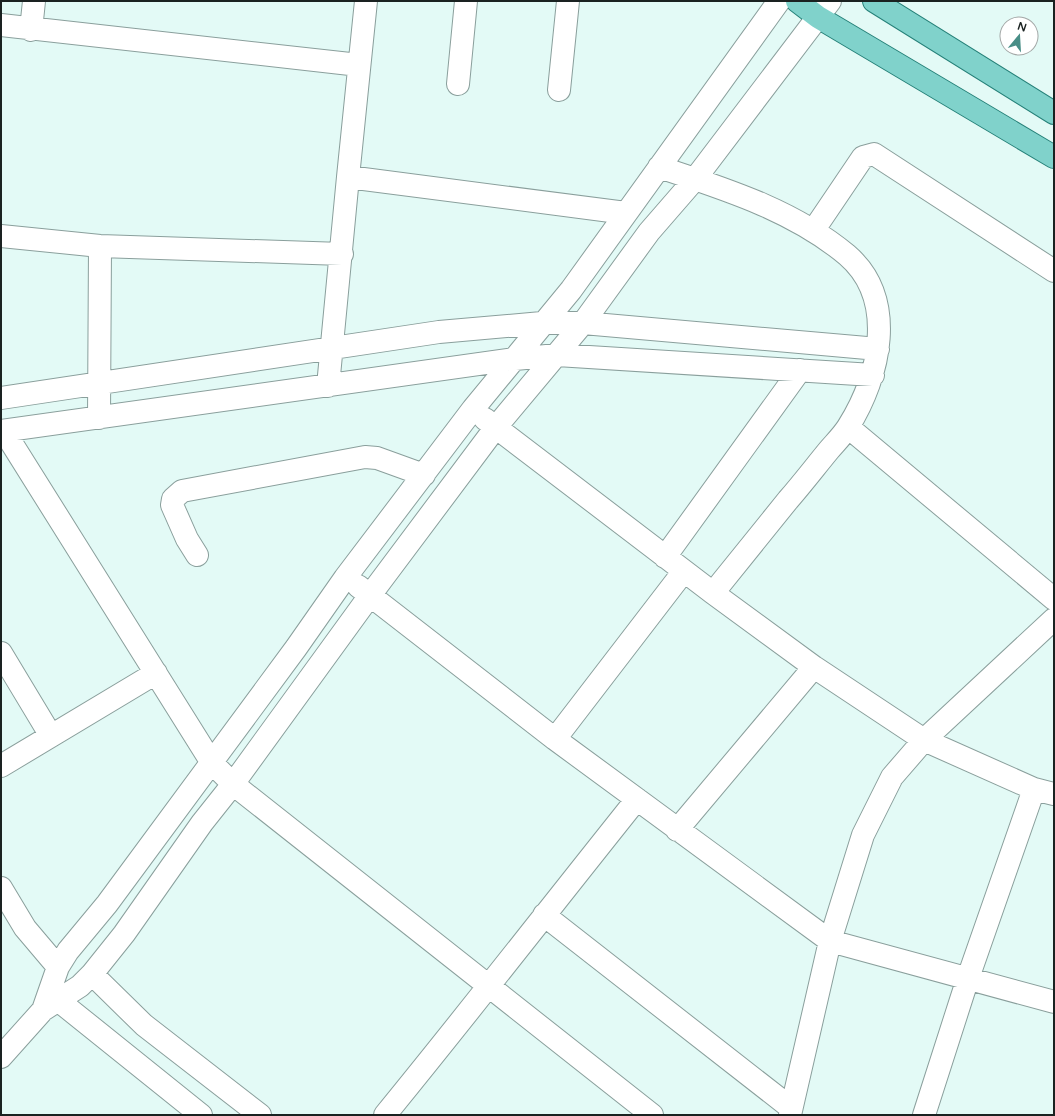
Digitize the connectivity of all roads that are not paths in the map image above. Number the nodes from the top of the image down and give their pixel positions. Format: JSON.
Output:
{"nodes":[{"id":1,"x":34,"y":1,"type":"edge"},
{"id":2,"x":366,"y":1,"type":"edge"},
{"id":3,"x":466,"y":1,"type":"edge"},
{"id":4,"x":568,"y":1,"type":"edge"},
{"id":5,"x":779,"y":1,"type":"edge"},
{"id":6,"x":797,"y":1,"type":"edge"},
{"id":7,"x":874,"y":1,"type":"edge"},
{"id":8,"x":824,"y":9,"type":"edge"},
{"id":9,"x":1,"y":25,"type":"edge"},
{"id":10,"x":31,"y":30,"type":"junction"},
{"id":11,"x":359,"y":65,"type":"junction"},
{"id":12,"x":458,"y":84,"type":"dead end"},
{"id":13,"x":559,"y":90,"type":"dead end"},
{"id":14,"x":1054,"y":113,"type":"edge"},
{"id":15,"x":1054,"y":156,"type":"edge"},
{"id":16,"x":659,"y":167,"type":"junction"},
{"id":17,"x":348,"y":177,"type":"junction"},
{"id":18,"x":695,"y":179,"type":"junction"},
{"id":19,"x":626,"y":213,"type":"junction"},
{"id":20,"x":814,"y":231,"type":"junction"},
{"id":21,"x":1,"y":236,"type":"edge"},
{"id":22,"x":100,"y":246,"type":"junction"},
{"id":23,"x":342,"y":254,"type":"junction"},
{"id":24,"x":1054,"y":271,"type":"edge"},
{"id":25,"x":542,"y":323,"type":"junction"},
{"id":26,"x":583,"y":323,"type":"junction"},
{"id":27,"x":332,"y":348,"type":"junction"},
{"id":28,"x":878,"y":349,"type":"junction"},
{"id":29,"x":557,"y":355,"type":"junction"},
{"id":30,"x":515,"y":359,"type":"junction"},
{"id":31,"x":800,"y":370,"type":"junction"},
{"id":32,"x":873,"y":374,"type":"junction"},
{"id":33,"x":99,"y":383,"type":"junction"},
{"id":34,"x":328,"y":386,"type":"junction"},
{"id":35,"x":1,"y":398,"type":"edge"},
{"id":36,"x":473,"y":410,"type":"junction"},
{"id":37,"x":99,"y":418,"type":"junction"},
{"id":38,"x":496,"y":427,"type":"junction"},
{"id":39,"x":848,"y":427,"type":"junction"},
{"id":40,"x":2,"y":431,"type":"edge"},
{"id":41,"x":424,"y":474,"type":"junction"},
{"id":42,"x":197,"y":555,"type":"dead end"},
{"id":43,"x":666,"y":557,"type":"junction"},
{"id":44,"x":684,"y":571,"type":"junction"},
{"id":45,"x":345,"y":578,"type":"junction"},
{"id":46,"x":712,"y":593,"type":"junction"},
{"id":47,"x":370,"y":594,"type":"junction"},
{"id":48,"x":1054,"y":599,"type":"edge"},
{"id":49,"x":1054,"y":619,"type":"edge"},
{"id":50,"x":1,"y":653,"type":"edge"},
{"id":51,"x":814,"y":667,"type":"junction"},
{"id":52,"x":156,"y":673,"type":"junction"},
{"id":53,"x":51,"y":736,"type":"junction"},
{"id":54,"x":555,"y":739,"type":"junction"},
{"id":55,"x":924,"y":740,"type":"junction"},
{"id":56,"x":212,"y":762,"type":"junction"},
{"id":57,"x":1,"y":766,"type":"edge"},
{"id":58,"x":233,"y":784,"type":"junction"},
{"id":59,"x":1044,"y":792,"type":"edge"},
{"id":60,"x":637,"y":799,"type":"junction"},
{"id":61,"x":677,"y":830,"type":"junction"},
{"id":62,"x":1,"y":888,"type":"edge"},
{"id":63,"x":544,"y":915,"type":"junction"},
{"id":64,"x":830,"y":941,"type":"junction"},
{"id":65,"x":58,"y":967,"type":"junction"},
{"id":66,"x":92,"y":974,"type":"junction"},
{"id":67,"x":968,"y":978,"type":"junction"},
{"id":68,"x":489,"y":987,"type":"junction"},
{"id":69,"x":1054,"y":1002,"type":"edge"},
{"id":70,"x":51,"y":1005,"type":"junction"},
{"id":71,"x":1,"y":1057,"type":"edge"},
{"id":72,"x":791,"y":1112,"type":"edge"},
{"id":73,"x":201,"y":1115,"type":"edge"},
{"id":74,"x":260,"y":1115,"type":"edge"},
{"id":75,"x":385,"y":1115,"type":"edge"},
{"id":76,"x":652,"y":1115,"type":"edge"},
{"id":77,"x":924,"y":1115,"type":"edge"}],
"edges":[{"from":1,"to":10,"type":"street"},
{"from":2,"to":11,"type":"street"},
{"from":3,"to":12,"type":"street"},
{"from":4,"to":13,"type":"street"},
{"from":5,"to":16,"type":"street"},
{"from":6,"to":8,"type":"main road"},
{"from":7,"to":14,"type":"main road"},
{"from":8,"to":15,"type":"main road"},
{"from":8,"to":18,"type":"street"},
{"from":9,"to":10,"type":"street"},
{"from":10,"to":11,"type":"street"},
{"from":11,"to":17,"type":"street"},
{"from":16,"to":18,"type":"street"},
{"from":16,"to":19,"type":"street"},
{"from":17,"to":19,"type":"street"},
{"from":17,"to":23,"type":"street"},
{"from":18,"to":20,"type":"street"},
{"from":18,"to":26,"type":"street"},
{"from":19,"to":25,"type":"street"},
{"from":20,"to":24,"type":"street"},
{"from":20,"to":28,"type":"street"},
{"from":21,"to":22,"type":"street"},
{"from":22,"to":23,"type":"street"},
{"from":22,"to":33,"type":"street"},
{"from":23,"to":27,"type":"street"},
{"from":25,"to":26,"type":"street"},
{"from":25,"to":27,"type":"street"},
{"from":25,"to":30,"type":"street"},
{"from":26,"to":28,"type":"street"},
{"from":26,"to":29,"type":"street"},
{"from":27,"to":33,"type":"street"},
{"from":27,"to":34,"type":"street"},
{"from":28,"to":32,"type":"street"},
{"from":29,"to":30,"type":"street"},
{"from":29,"to":31,"type":"street"},
{"from":29,"to":38,"type":"street"},
{"from":30,"to":34,"type":"street"},
{"from":30,"to":36,"type":"street"},
{"from":31,"to":32,"type":"street"},
{"from":31,"to":43,"type":"street"},
{"from":32,"to":39,"type":"street"},
{"from":33,"to":35,"type":"street"},
{"from":33,"to":37,"type":"street"},
{"from":34,"to":37,"type":"street"},
{"from":36,"to":38,"type":"street"},
{"from":36,"to":41,"type":"street"},
{"from":37,"to":40,"type":"street"},
{"from":38,"to":43,"type":"street"},
{"from":38,"to":47,"type":"street"},
{"from":39,"to":46,"type":"street"},
{"from":39,"to":48,"type":"street"},
{"from":40,"to":52,"type":"street"},
{"from":41,"to":42,"type":"street"},
{"from":41,"to":45,"type":"street"},
{"from":43,"to":44,"type":"street"},
{"from":44,"to":46,"type":"street"},
{"from":44,"to":54,"type":"street"},
{"from":45,"to":47,"type":"street"},
{"from":45,"to":56,"type":"street"},
{"from":46,"to":51,"type":"street"},
{"from":47,"to":54,"type":"street"},
{"from":47,"to":58,"type":"street"},
{"from":49,"to":55,"type":"street"},
{"from":50,"to":53,"type":"street"},
{"from":51,"to":55,"type":"street"},
{"from":51,"to":61,"type":"street"},
{"from":52,"to":53,"type":"street"},
{"from":52,"to":56,"type":"street"},
{"from":53,"to":57,"type":"street"},
{"from":54,"to":60,"type":"street"},
{"from":55,"to":59,"type":"street"},
{"from":55,"to":64,"type":"street"},
{"from":56,"to":58,"type":"street"},
{"from":56,"to":65,"type":"street"},
{"from":58,"to":66,"type":"street"},
{"from":58,"to":68,"type":"street"},
{"from":59,"to":67,"type":"street"},
{"from":60,"to":61,"type":"street"},
{"from":60,"to":63,"type":"street"},
{"from":61,"to":64,"type":"street"},
{"from":62,"to":65,"type":"street"},
{"from":63,"to":68,"type":"street"},
{"from":63,"to":72,"type":"street"},
{"from":64,"to":67,"type":"street"},
{"from":64,"to":72,"type":"street"},
{"from":65,"to":70,"type":"street"},
{"from":66,"to":70,"type":"street"},
{"from":66,"to":74,"type":"street"},
{"from":67,"to":69,"type":"street"},
{"from":67,"to":77,"type":"street"},
{"from":68,"to":75,"type":"street"},
{"from":68,"to":76,"type":"street"},
{"from":70,"to":71,"type":"street"},
{"from":70,"to":73,"type":"street"}]}
